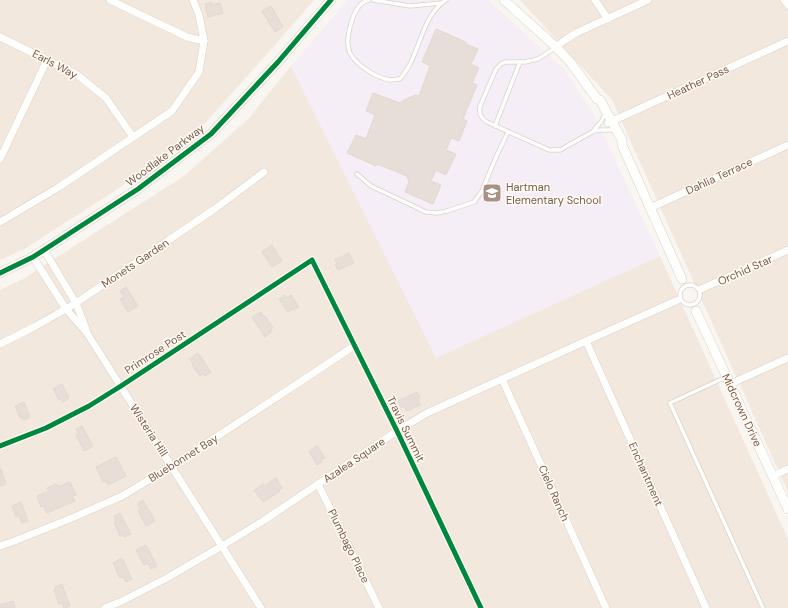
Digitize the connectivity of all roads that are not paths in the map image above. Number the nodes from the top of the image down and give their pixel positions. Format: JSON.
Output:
{"nodes":[{"id":1,"x":110,"y":0,"type":"edge"},
{"id":2,"x":193,"y":0,"type":"edge"},
{"id":3,"x":331,"y":0,"type":"edge"},
{"id":4,"x":369,"y":0,"type":"edge"},
{"id":5,"x":373,"y":0,"type":"edge"},
{"id":6,"x":446,"y":0,"type":"edge"},
{"id":7,"x":504,"y":0,"type":"edge"},
{"id":8,"x":595,"y":0,"type":"edge"},
{"id":9,"x":648,"y":0,"type":"edge"},
{"id":10,"x":784,"y":0,"type":"edge"},
{"id":11,"x":441,"y":3,"type":"junction"},
{"id":12,"x":788,"y":5,"type":"edge"},
{"id":13,"x":608,"y":19,"type":"junction"},
{"id":14,"x":0,"y":36,"type":"edge"},
{"id":15,"x":204,"y":41,"type":"junction"},
{"id":16,"x":788,"y":41,"type":"edge"},
{"id":17,"x":556,"y":47,"type":"junction"},
{"id":18,"x":47,"y":60,"type":"junction"},
{"id":19,"x":520,"y":62,"type":"junction"},
{"id":20,"x":609,"y":120,"type":"junction"},
{"id":21,"x":495,"y":126,"type":"junction"},
{"id":22,"x":594,"y":131,"type":"junction"},
{"id":23,"x":508,"y":132,"type":"junction"},
{"id":24,"x":133,"y":137,"type":"junction"},
{"id":25,"x":788,"y":145,"type":"edge"},
{"id":26,"x":0,"y":159,"type":"edge"},
{"id":27,"x":264,"y":172,"type":"dead end"},
{"id":28,"x":357,"y":174,"type":"dead end"},
{"id":29,"x":650,"y":208,"type":"junction"},
{"id":30,"x":0,"y":222,"type":"edge"},
{"id":31,"x":44,"y":250,"type":"junction"},
{"id":32,"x":788,"y":250,"type":"edge"},
{"id":33,"x":33,"y":257,"type":"junction"},
{"id":34,"x":312,"y":260,"type":"joint"},
{"id":35,"x":0,"y":273,"type":"edge"},
{"id":36,"x":685,"y":284,"type":"junction"},
{"id":37,"x":699,"y":290,"type":"junction"},
{"id":38,"x":680,"y":300,"type":"junction"},
{"id":39,"x":76,"y":303,"type":"junction"},
{"id":40,"x":694,"y":306,"type":"junction"},
{"id":41,"x":66,"y":309,"type":"junction"},
{"id":42,"x":87,"y":333,"type":"junction"},
{"id":43,"x":586,"y":341,"type":"junction"},
{"id":44,"x":0,"y":344,"type":"edge"},
{"id":45,"x":354,"y":346,"type":"junction"},
{"id":46,"x":788,"y":358,"type":"edge"},
{"id":47,"x":502,"y":379,"type":"junction"},
{"id":48,"x":728,"y":381,"type":"junction"},
{"id":49,"x":121,"y":386,"type":"junction"},
{"id":50,"x":397,"y":431,"type":"junction"},
{"id":51,"x":0,"y":446,"type":"edge"},
{"id":52,"x":172,"y":466,"type":"junction"},
{"id":53,"x":788,"y":469,"type":"edge"},
{"id":54,"x":773,"y":476,"type":"junction"},
{"id":55,"x":318,"y":484,"type":"junction"},
{"id":56,"x":788,"y":509,"type":"edge"},
{"id":57,"x":0,"y":546,"type":"edge"},
{"id":58,"x":222,"y":546,"type":"junction"},
{"id":59,"x":105,"y":608,"type":"edge"},
{"id":60,"x":261,"y":608,"type":"edge"},
{"id":61,"x":379,"y":608,"type":"edge"},
{"id":62,"x":481,"y":608,"type":"edge"},
{"id":63,"x":606,"y":608,"type":"edge"},
{"id":64,"x":706,"y":608,"type":"edge"},
{"id":65,"x":763,"y":608,"type":"edge"}],
"edges":[{"from":1,"to":15,"type":"street"},
{"from":2,"to":15,"type":"street"},
{"from":3,"to":31,"type":"street","name":"Woodlake Parkway"},
{"from":4,"to":11,"type":"lane"},
{"from":5,"to":11,"type":"lane"},
{"from":6,"to":11,"type":"lane"},
{"from":7,"to":17,"type":"street"},
{"from":8,"to":13,"type":"street"},
{"from":9,"to":13,"type":"street"},
{"from":10,"to":12,"type":"street"},
{"from":13,"to":17,"type":"street"},
{"from":14,"to":18,"type":"street","name":"Earls Way"},
{"from":15,"to":24,"type":"street"},
{"from":16,"to":20,"type":"street","name":"Heather Pass"},
{"from":17,"to":19,"type":"lane"},
{"from":17,"to":20,"type":"street"},
{"from":18,"to":24,"type":"street","name":"Earls Way"},
{"from":18,"to":26,"type":"street"},
{"from":19,"to":21,"type":"lane"},
{"from":19,"to":21,"type":"lane"},
{"from":20,"to":22,"type":"lane"},
{"from":20,"to":22,"type":"lane"},
{"from":20,"to":29,"type":"street"},
{"from":21,"to":23,"type":"lane"},
{"from":22,"to":23,"type":"lane"},
{"from":23,"to":28,"type":"lane"},
{"from":24,"to":30,"type":"street"},
{"from":25,"to":29,"type":"street","name":"Dahlia Terrace"},
{"from":27,"to":39,"type":"street","name":"Monets Garden"},
{"from":29,"to":36,"type":"street"},
{"from":31,"to":33,"type":"street","name":"Woodlake Parkway"},
{"from":31,"to":39,"type":"street","name":"Wisteria Hill"},
{"from":32,"to":37,"type":"street","name":"Orchid Star"},
{"from":33,"to":35,"type":"street","name":"Woodlake Parkway"},
{"from":33,"to":41,"type":"street","name":"Wisteria Hill"},
{"from":34,"to":45,"type":"street","name":"Travis Summit"},
{"from":34,"to":49,"type":"street","name":"Primrose Post"},
{"from":36,"to":37,"type":"lane"},
{"from":36,"to":38,"type":"lane"},
{"from":37,"to":40,"type":"lane"},
{"from":38,"to":40,"type":"lane"},
{"from":38,"to":43,"type":"street","name":"Azalea Square"},
{"from":39,"to":41,"type":"street","name":"Monets Garden"},
{"from":39,"to":42,"type":"street","name":"Wisteria Hill"},
{"from":40,"to":48,"type":"street","name":"Midcrown Drive"},
{"from":41,"to":42,"type":"street","name":"Wisteria Hill"},
{"from":41,"to":44,"type":"street","name":"Monets Garden"},
{"from":42,"to":49,"type":"street","name":"Wisteria Hill"},
{"from":43,"to":47,"type":"street","name":"Azalea Square"},
{"from":43,"to":64,"type":"street","name":"Enchantment"},
{"from":45,"to":50,"type":"street","name":"Travis Summit"},
{"from":45,"to":52,"type":"street","name":"Bluebonnet Bay"},
{"from":46,"to":48,"type":"street"},
{"from":47,"to":50,"type":"street","name":"Azalea Square"},
{"from":47,"to":63,"type":"street","name":"Cielo Ranch"},
{"from":48,"to":54,"type":"street","name":"Midcrown Drive"},
{"from":48,"to":65,"type":"lane"},
{"from":49,"to":51,"type":"street","name":"Primrose Post"},
{"from":49,"to":52,"type":"street","name":"Wisteria Hill"},
{"from":50,"to":55,"type":"street","name":"Azalea Square"},
{"from":50,"to":62,"type":"street","name":"Travis Summit"},
{"from":52,"to":57,"type":"street","name":"Bluebonnet Bay"},
{"from":52,"to":58,"type":"street","name":"Wisteria Hill"},
{"from":53,"to":54,"type":"street"},
{"from":54,"to":56,"type":"street","name":"Midcrown Drive"},
{"from":55,"to":58,"type":"street","name":"Azalea Square"},
{"from":55,"to":61,"type":"street","name":"Plumbago Place"},
{"from":58,"to":59,"type":"street","name":"Azalea Square"},
{"from":58,"to":60,"type":"street","name":"Wisteria Hill"}]}
